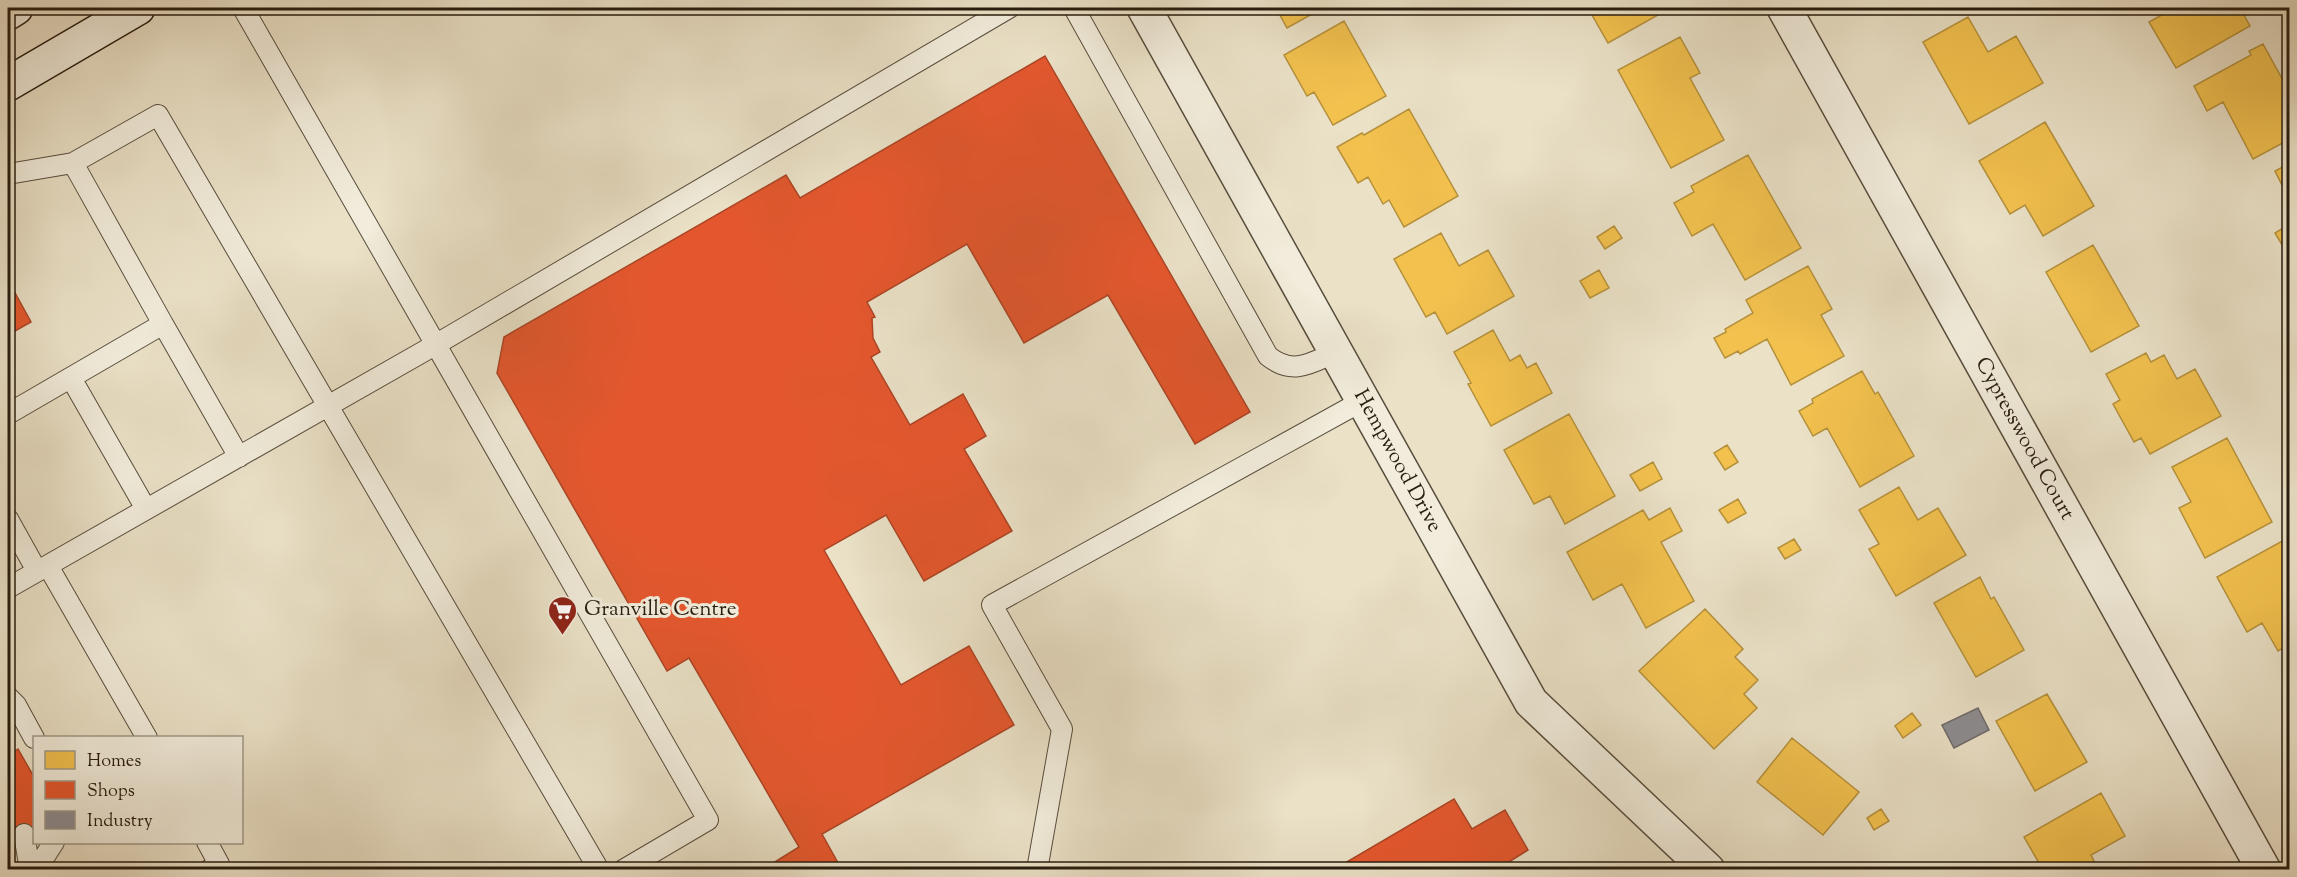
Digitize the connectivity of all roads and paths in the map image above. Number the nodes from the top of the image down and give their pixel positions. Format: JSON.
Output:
{"nodes":[{"id":1,"x":16,"y":8,"type":"edge"},
{"id":2,"x":138,"y":8,"type":"edge"},
{"id":3,"x":243,"y":8,"type":"edge"},
{"id":4,"x":1010,"y":8,"type":"edge"},
{"id":5,"x":1074,"y":8,"type":"edge"},
{"id":6,"x":1144,"y":8,"type":"edge"},
{"id":7,"x":1784,"y":8,"type":"edge"},
{"id":8,"x":8,"y":13,"type":"edge"},
{"id":9,"x":8,"y":84,"type":"edge"},
{"id":10,"x":73,"y":163,"type":"junction"},
{"id":11,"x":8,"y":174,"type":"edge"},
{"id":12,"x":163,"y":324,"type":"junction"},
{"id":13,"x":435,"y":345,"type":"junction"},
{"id":14,"x":1336,"y":352,"type":"junction"},
{"id":15,"x":71,"y":378,"type":"junction"},
{"id":16,"x":1364,"y":400,"type":"junction"},
{"id":17,"x":328,"y":406,"type":"junction"},
{"id":18,"x":8,"y":414,"type":"edge"},
{"id":19,"x":239,"y":457,"type":"junction"},
{"id":20,"x":146,"y":509,"type":"junction"},
{"id":21,"x":8,"y":519,"type":"edge"},
{"id":22,"x":43,"y":568,"type":"junction"},
{"id":23,"x":8,"y":588,"type":"edge"},
{"id":24,"x":8,"y":697,"type":"edge"},
{"id":25,"x":33,"y":736,"type":"edge"},
{"id":26,"x":146,"y":736,"type":"edge"},
{"id":27,"x":24,"y":834,"type":"dead end"},
{"id":28,"x":53,"y":844,"type":"edge"},
{"id":29,"x":207,"y":844,"type":"edge"},
{"id":30,"x":2289,"y":857,"type":"edge"},
{"id":31,"x":217,"y":868,"type":"edge"},
{"id":32,"x":30,"y":870,"type":"edge"},
{"id":33,"x":36,"y":870,"type":"edge"},
{"id":34,"x":598,"y":870,"type":"edge"},
{"id":35,"x":623,"y":870,"type":"edge"},
{"id":36,"x":1037,"y":870,"type":"edge"},
{"id":37,"x":1708,"y":870,"type":"edge"},
{"id":38,"x":2266,"y":870,"type":"edge"}],
"edges":[{"from":1,"to":8,"type":"street"},
{"from":2,"to":9,"type":"street"},
{"from":3,"to":13,"type":"lane"},
{"from":4,"to":13,"type":"lane"},
{"from":5,"to":14,"type":"lane"},
{"from":6,"to":14,"type":"street","name":"Hempwood Drive"},
{"from":7,"to":38,"type":"street","name":"Cypresswood Court"},
{"from":10,"to":11,"type":"lane"},
{"from":10,"to":12,"type":"lane"},
{"from":10,"to":17,"type":"lane"},
{"from":12,"to":15,"type":"lane"},
{"from":12,"to":19,"type":"lane"},
{"from":13,"to":17,"type":"lane"},
{"from":13,"to":35,"type":"lane"},
{"from":14,"to":16,"type":"street","name":"Hempwood Drive"},
{"from":15,"to":18,"type":"lane"},
{"from":15,"to":20,"type":"lane"},
{"from":16,"to":36,"type":"lane"},
{"from":16,"to":37,"type":"street","name":"Hempwood Drive"},
{"from":17,"to":19,"type":"lane"},
{"from":17,"to":34,"type":"lane"},
{"from":19,"to":20,"type":"lane"},
{"from":20,"to":22,"type":"lane"},
{"from":21,"to":22,"type":"lane"},
{"from":22,"to":23,"type":"lane"},
{"from":22,"to":26,"type":"lane"},
{"from":24,"to":25,"type":"lane"},
{"from":27,"to":32,"type":"lane"},
{"from":28,"to":33,"type":"lane"},
{"from":29,"to":31,"type":"lane"},
{"from":30,"to":38,"type":"street"}]}
